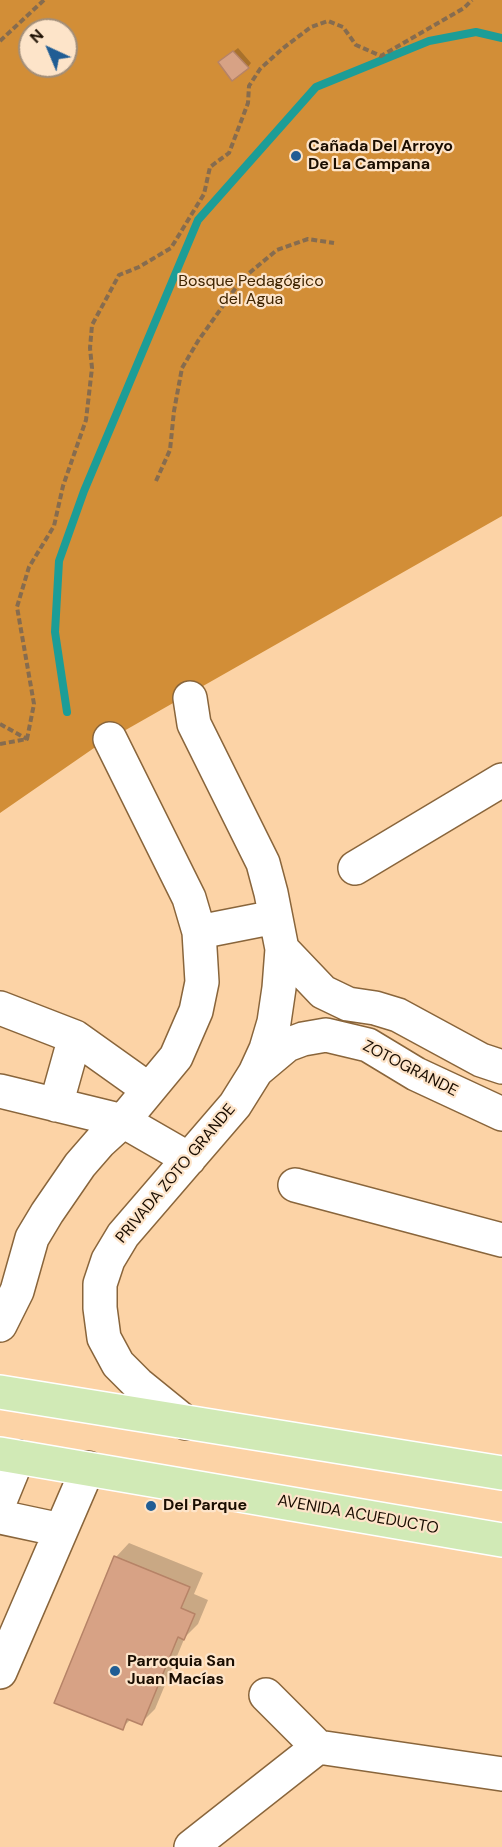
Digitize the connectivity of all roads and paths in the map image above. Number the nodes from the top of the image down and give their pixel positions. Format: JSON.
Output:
{"nodes":[{"id":1,"x":44,"y":0,"type":"edge"},
{"id":2,"x":472,"y":0,"type":"edge"},
{"id":3,"x":0,"y":41,"type":"edge"},
{"id":4,"x":334,"y":243,"type":"dead end"},
{"id":5,"x":156,"y":481,"type":"dead end"},
{"id":6,"x":190,"y":698,"type":"dead end"},
{"id":7,"x":0,"y":724,"type":"edge"},
{"id":8,"x":27,"y":739,"type":"junction"},
{"id":9,"x":110,"y":739,"type":"dead end"},
{"id":10,"x":0,"y":744,"type":"edge"},
{"id":11,"x":495,"y":787,"type":"edge"},
{"id":12,"x":355,"y":868,"type":"dead end"},
{"id":13,"x":275,"y":917,"type":"junction"},
{"id":14,"x":199,"y":932,"type":"junction"},
{"id":15,"x":282,"y":949,"type":"junction"},
{"id":16,"x":367,"y":1007,"type":"junction"},
{"id":17,"x":0,"y":1008,"type":"edge"},
{"id":18,"x":75,"y":1037,"type":"junction"},
{"id":19,"x":358,"y":1042,"type":"junction"},
{"id":20,"x":502,"y":1066,"type":"edge"},
{"id":21,"x":255,"y":1072,"type":"junction"},
{"id":22,"x":148,"y":1089,"type":"junction"},
{"id":23,"x":0,"y":1091,"type":"edge"},
{"id":24,"x":56,"y":1105,"type":"junction"},
{"id":25,"x":502,"y":1114,"type":"edge"},
{"id":26,"x":123,"y":1121,"type":"junction"},
{"id":27,"x":189,"y":1159,"type":"junction"},
{"id":28,"x":296,"y":1185,"type":"dead end"},
{"id":29,"x":502,"y":1240,"type":"edge"},
{"id":30,"x":0,"y":1326,"type":"edge"},
{"id":31,"x":0,"y":1392,"type":"edge"},
{"id":32,"x":186,"y":1423,"type":"junction"},
{"id":33,"x":9,"y":1456,"type":"edge"},
{"id":34,"x":88,"y":1468,"type":"junction"},
{"id":35,"x":502,"y":1473,"type":"edge"},
{"id":36,"x":0,"y":1501,"type":"edge"},
{"id":37,"x":0,"y":1517,"type":"edge"},
{"id":38,"x":61,"y":1530,"type":"junction"},
{"id":39,"x":502,"y":1540,"type":"edge"},
{"id":40,"x":0,"y":1672,"type":"edge"},
{"id":41,"x":266,"y":1695,"type":"dead end"},
{"id":42,"x":309,"y":1738,"type":"junction"},
{"id":43,"x":502,"y":1774,"type":"edge"},
{"id":44,"x":191,"y":1847,"type":"edge"}],
"edges":[{"from":1,"to":3,"type":"path"},
{"from":2,"to":8,"type":"path"},
{"from":4,"to":5,"type":"path"},
{"from":6,"to":13,"type":"street"},
{"from":7,"to":8,"type":"path"},
{"from":8,"to":10,"type":"path"},
{"from":9,"to":14,"type":"street"},
{"from":11,"to":12,"type":"street"},
{"from":13,"to":14,"type":"street"},
{"from":13,"to":15,"type":"street"},
{"from":14,"to":22,"type":"street"},
{"from":15,"to":16,"type":"street"},
{"from":15,"to":21,"type":"street"},
{"from":16,"to":19,"type":"street"},
{"from":16,"to":20,"type":"street"},
{"from":17,"to":18,"type":"street"},
{"from":18,"to":22,"type":"street"},
{"from":18,"to":24,"type":"street"},
{"from":19,"to":21,"type":"street","name":"ZOTOGRANDE"},
{"from":19,"to":25,"type":"street","name":"ZOTOGRANDE"},
{"from":21,"to":27,"type":"street","name":"PRIVADA ZOTO GRANDE"},
{"from":22,"to":26,"type":"street"},
{"from":23,"to":24,"type":"street"},
{"from":24,"to":26,"type":"street"},
{"from":26,"to":27,"type":"street"},
{"from":26,"to":30,"type":"street"},
{"from":27,"to":32,"type":"street","name":"PRIVADA ZOTO GRANDE"},
{"from":28,"to":29,"type":"street"},
{"from":31,"to":32,"type":"main road"},
{"from":32,"to":35,"type":"main road"},
{"from":33,"to":34,"type":"main road","name":"AVENIDA ACUEDUCTO"},
{"from":33,"to":36,"type":"street"},
{"from":34,"to":38,"type":"street"},
{"from":34,"to":39,"type":"main road","name":"AVENIDA ACUEDUCTO"},
{"from":37,"to":38,"type":"street"},
{"from":38,"to":40,"type":"street"},
{"from":41,"to":42,"type":"street"},
{"from":42,"to":43,"type":"street"},
{"from":42,"to":44,"type":"street"}]}
